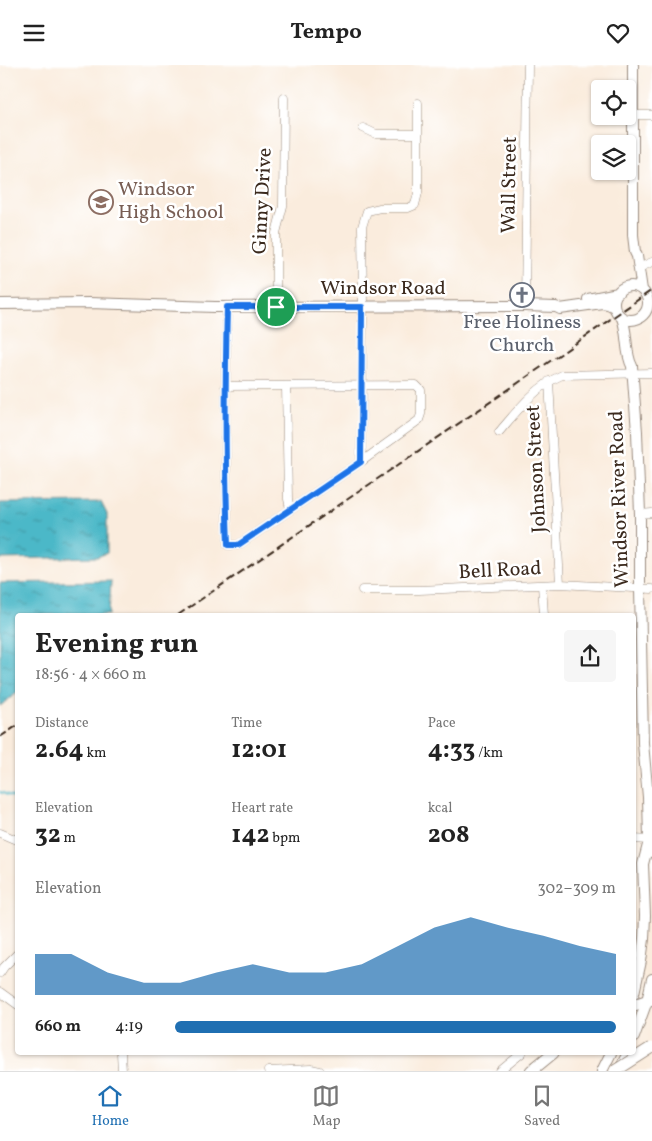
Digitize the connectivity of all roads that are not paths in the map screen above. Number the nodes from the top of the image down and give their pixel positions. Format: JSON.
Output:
{"nodes":[{"id":1,"x":528,"y":65,"type":"edge"},
{"id":2,"x":633,"y":65,"type":"edge"},
{"id":3,"x":633,"y":80,"type":"edge"},
{"id":4,"x":284,"y":98,"type":"dead end"},
{"id":5,"x":418,"y":103,"type":"dead end"},
{"id":6,"x":636,"y":115,"type":"edge"},
{"id":7,"x":652,"y":115,"type":"edge"},
{"id":8,"x":632,"y":125,"type":"edge"},
{"id":9,"x":362,"y":128,"type":"dead end"},
{"id":10,"x":418,"y":134,"type":"junction"},
{"id":11,"x":635,"y":252,"type":"junction"},
{"id":12,"x":652,"y":262,"type":"edge"},
{"id":13,"x":639,"y":268,"type":"junction"},
{"id":14,"x":628,"y":286,"type":"junction"},
{"id":15,"x":642,"y":289,"type":"junction"},
{"id":16,"x":618,"y":293,"type":"junction"},
{"id":17,"x":650,"y":303,"type":"edge"},
{"id":18,"x":0,"y":304,"type":"edge"},
{"id":19,"x":525,"y":306,"type":"junction"},
{"id":20,"x":227,"y":307,"type":"junction"},
{"id":21,"x":276,"y":307,"type":"junction"},
{"id":22,"x":362,"y":307,"type":"junction"},
{"id":23,"x":556,"y":307,"type":"junction"},
{"id":24,"x":614,"y":307,"type":"junction"},
{"id":25,"x":644,"y":316,"type":"edge"},
{"id":26,"x":622,"y":318,"type":"junction"},
{"id":27,"x":632,"y":370,"type":"junction"},
{"id":28,"x":652,"y":373,"type":"edge"},
{"id":29,"x":549,"y":381,"type":"junction"},
{"id":30,"x":361,"y":385,"type":"junction"},
{"id":31,"x":226,"y":386,"type":"junction"},
{"id":32,"x":286,"y":386,"type":"junction"},
{"id":33,"x":499,"y":432,"type":"dead end"},
{"id":34,"x":361,"y":462,"type":"junction"},
{"id":35,"x":290,"y":509,"type":"junction"},
{"id":36,"x":652,"y":513,"type":"edge"},
{"id":37,"x":640,"y":514,"type":"junction"},
{"id":38,"x":560,"y":584,"type":"junction"},
{"id":39,"x":542,"y":585,"type":"junction"},
{"id":40,"x":640,"y":588,"type":"junction"},
{"id":41,"x":652,"y":589,"type":"edge"},
{"id":42,"x":362,"y":590,"type":"dead end"},
{"id":43,"x":544,"y":613,"type":"edge"},
{"id":44,"x":647,"y":742,"type":"edge"},
{"id":45,"x":0,"y":833,"type":"edge"},
{"id":46,"x":15,"y":839,"type":"edge"},
{"id":47,"x":636,"y":839,"type":"edge"},
{"id":48,"x":650,"y":840,"type":"edge"},
{"id":49,"x":652,"y":852,"type":"edge"},
{"id":50,"x":15,"y":956,"type":"edge"},
{"id":51,"x":0,"y":973,"type":"edge"},
{"id":52,"x":652,"y":979,"type":"edge"},
{"id":53,"x":636,"y":984,"type":"edge"},
{"id":54,"x":0,"y":992,"type":"edge"},
{"id":55,"x":649,"y":1000,"type":"edge"},
{"id":56,"x":15,"y":1003,"type":"edge"},
{"id":57,"x":636,"y":1004,"type":"edge"},
{"id":58,"x":636,"y":1032,"type":"edge"},
{"id":59,"x":652,"y":1048,"type":"edge"},
{"id":60,"x":121,"y":1055,"type":"edge"},
{"id":61,"x":520,"y":1055,"type":"edge"},
{"id":62,"x":551,"y":1055,"type":"edge"},
{"id":63,"x":610,"y":1055,"type":"edge"},
{"id":64,"x":627,"y":1055,"type":"edge"},
{"id":65,"x":122,"y":1071,"type":"edge"},
{"id":66,"x":268,"y":1071,"type":"edge"},
{"id":67,"x":320,"y":1071,"type":"edge"},
{"id":68,"x":500,"y":1071,"type":"edge"},
{"id":69,"x":531,"y":1071,"type":"edge"},
{"id":70,"x":602,"y":1071,"type":"edge"},
{"id":71,"x":617,"y":1071,"type":"edge"}],
"edges":[{"from":1,"to":19,"type":"street","name":"Wall Street"},
{"from":2,"to":3,"type":"main road"},
{"from":4,"to":21,"type":"street","name":"Ginny Drive"},
{"from":5,"to":10,"type":"street"},
{"from":6,"to":7,"type":"street"},
{"from":8,"to":11,"type":"main road"},
{"from":9,"to":10,"type":"street"},
{"from":10,"to":22,"type":"street"},
{"from":11,"to":13,"type":"main road"},
{"from":11,"to":14,"type":"main road"},
{"from":12,"to":13,"type":"street"},
{"from":13,"to":15,"type":"main road"},
{"from":14,"to":15,"type":"main road"},
{"from":14,"to":16,"type":"main road"},
{"from":15,"to":17,"type":"main road"},
{"from":16,"to":23,"type":"main road","name":"Windsor Road"},
{"from":16,"to":24,"type":"main road"},
{"from":17,"to":25,"type":"main road"},
{"from":18,"to":20,"type":"main road","name":"Windsor Road"},
{"from":19,"to":22,"type":"main road","name":"Windsor Road"},
{"from":19,"to":23,"type":"main road","name":"Windsor Road"},
{"from":20,"to":21,"type":"main road","name":"Windsor Road"},
{"from":20,"to":31,"type":"street"},
{"from":21,"to":22,"type":"main road","name":"Windsor Road"},
{"from":22,"to":30,"type":"street"},
{"from":23,"to":24,"type":"main road","name":"Windsor Road"},
{"from":24,"to":26,"type":"main road"},
{"from":25,"to":26,"type":"main road"},
{"from":25,"to":27,"type":"main road","name":"Windsor River Road"},
{"from":26,"to":27,"type":"main road","name":"Windsor River Road"},
{"from":27,"to":28,"type":"street"},
{"from":27,"to":29,"type":"street"},
{"from":27,"to":37,"type":"main road","name":"Windsor River Road"},
{"from":29,"to":33,"type":"street"},
{"from":29,"to":38,"type":"street","name":"Johnson Street"},
{"from":30,"to":32,"type":"street"},
{"from":30,"to":34,"type":"street"},
{"from":30,"to":34,"type":"street"},
{"from":31,"to":32,"type":"street"},
{"from":31,"to":35,"type":"street"},
{"from":32,"to":35,"type":"street"},
{"from":34,"to":35,"type":"street"},
{"from":36,"to":37,"type":"street"},
{"from":37,"to":40,"type":"main road","name":"Windsor River Road"},
{"from":38,"to":39,"type":"street","name":"Bell Road"},
{"from":38,"to":40,"type":"street","name":"Bell Road"},
{"from":39,"to":42,"type":"street","name":"Bell Road"},
{"from":39,"to":43,"type":"street"},
{"from":40,"to":41,"type":"street","name":"Bell Road"},
{"from":40,"to":44,"type":"main road","name":"Windsor River Road"},
{"from":44,"to":48,"type":"main road","name":"Windsor River Road"},
{"from":45,"to":46,"type":"street"},
{"from":47,"to":48,"type":"street"},
{"from":48,"to":49,"type":"main road"},
{"from":48,"to":53,"type":"main road"},
{"from":50,"to":51,"type":"street"},
{"from":52,"to":55,"type":"main road"},
{"from":54,"to":56,"type":"street"},
{"from":55,"to":57,"type":"highway"},
{"from":55,"to":58,"type":"main road"},
{"from":59,"to":71,"type":"highway","bridge":true},
{"from":60,"to":65,"type":"street"},
{"from":61,"to":68,"type":"street"},
{"from":62,"to":69,"type":"highway"},
{"from":63,"to":70,"type":"main road"},
{"from":64,"to":71,"type":"main road"},
{"from":66,"to":67,"type":"street"}]}
